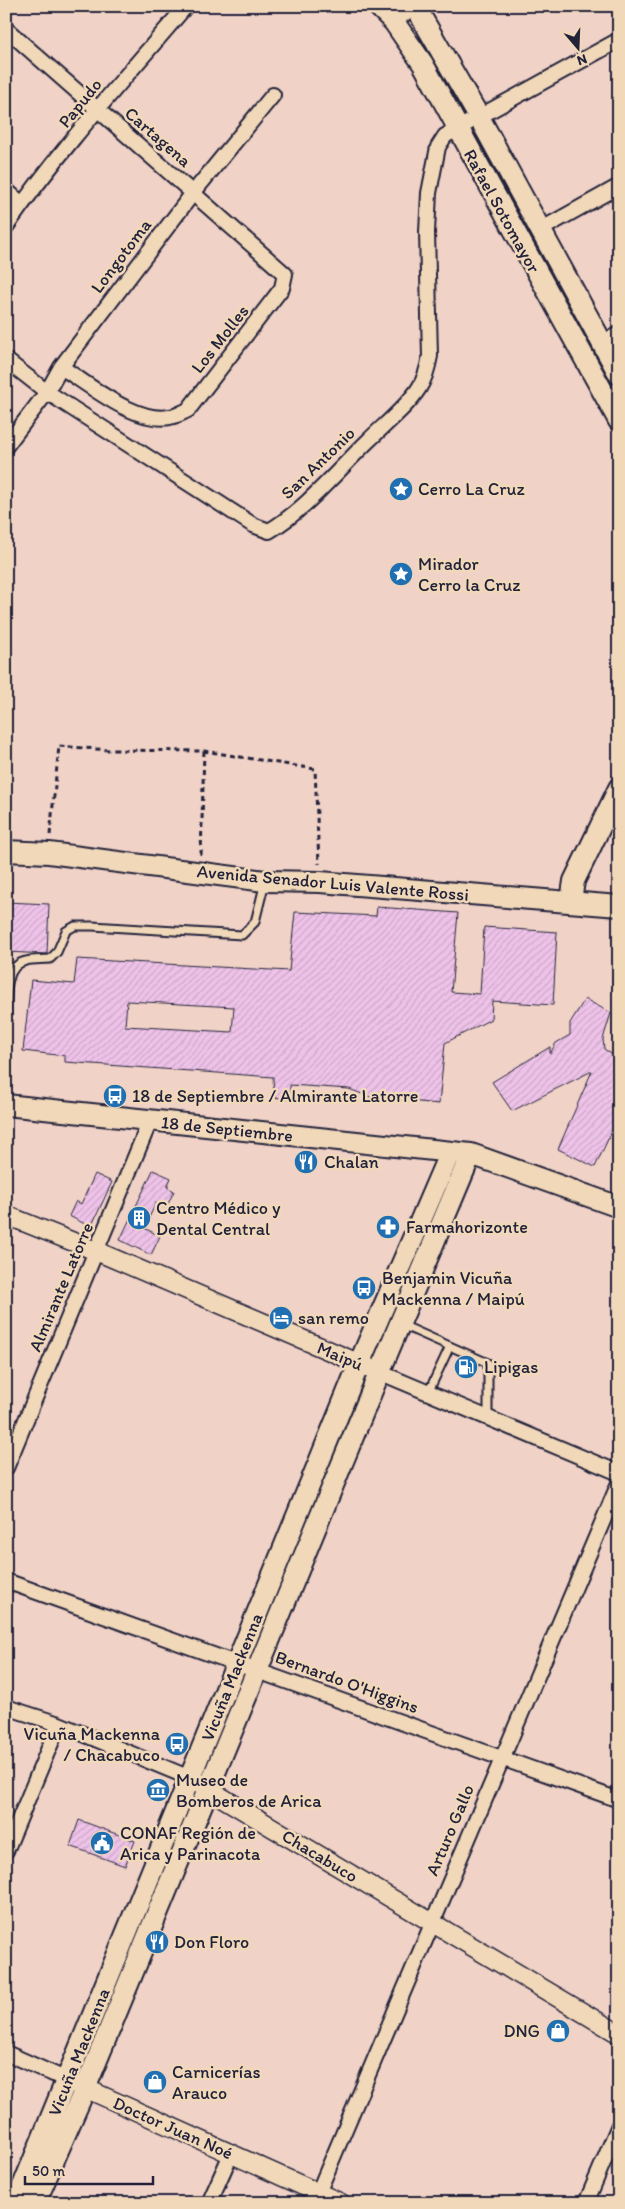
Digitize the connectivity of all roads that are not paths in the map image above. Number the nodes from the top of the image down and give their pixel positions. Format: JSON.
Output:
{"nodes":[{"id":1,"x":186,"y":6,"type":"edge"},
{"id":2,"x":378,"y":6,"type":"edge"},
{"id":3,"x":415,"y":6,"type":"edge"},
{"id":4,"x":394,"y":22,"type":"junction"},
{"id":5,"x":6,"y":29,"type":"edge"},
{"id":6,"x":619,"y":40,"type":"edge"},
{"id":7,"x":273,"y":95,"type":"dead end"},
{"id":8,"x":98,"y":109,"type":"junction"},
{"id":9,"x":479,"y":117,"type":"junction"},
{"id":10,"x":457,"y":129,"type":"junction"},
{"id":11,"x":619,"y":186,"type":"edge"},
{"id":12,"x":6,"y":190,"type":"edge"},
{"id":13,"x":193,"y":192,"type":"junction"},
{"id":14,"x":22,"y":204,"type":"junction"},
{"id":15,"x":6,"y":227,"type":"edge"},
{"id":16,"x":540,"y":230,"type":"junction"},
{"id":17,"x":286,"y":274,"type":"joint"},
{"id":18,"x":610,"y":339,"type":"edge"},
{"id":19,"x":6,"y":360,"type":"edge"},
{"id":20,"x":61,"y":367,"type":"junction"},
{"id":21,"x":619,"y":374,"type":"edge"},
{"id":22,"x":47,"y":392,"type":"junction"},
{"id":23,"x":619,"y":421,"type":"edge"},
{"id":24,"x":6,"y":446,"type":"edge"},
{"id":25,"x":619,"y":788,"type":"edge"},
{"id":26,"x":6,"y":850,"type":"edge"},
{"id":27,"x":265,"y":881,"type":"junction"},
{"id":28,"x":571,"y":901,"type":"junction"},
{"id":29,"x":619,"y":906,"type":"edge"},
{"id":30,"x":6,"y":1018,"type":"edge"},
{"id":31,"x":6,"y":1105,"type":"edge"},
{"id":32,"x":150,"y":1121,"type":"junction"},
{"id":33,"x":450,"y":1152,"type":"junction"},
{"id":34,"x":471,"y":1154,"type":"junction"},
{"id":35,"x":619,"y":1207,"type":"edge"},
{"id":36,"x":6,"y":1215,"type":"edge"},
{"id":37,"x":96,"y":1250,"type":"junction"},
{"id":38,"x":400,"y":1323,"type":"junction"},
{"id":39,"x":450,"y":1346,"type":"junction"},
{"id":40,"x":359,"y":1364,"type":"junction"},
{"id":41,"x":379,"y":1372,"type":"junction"},
{"id":42,"x":428,"y":1393,"type":"junction"},
{"id":43,"x":488,"y":1418,"type":"junction"},
{"id":44,"x":6,"y":1468,"type":"edge"},
{"id":45,"x":619,"y":1473,"type":"edge"},
{"id":46,"x":619,"y":1483,"type":"edge"},
{"id":47,"x":6,"y":1581,"type":"edge"},
{"id":48,"x":238,"y":1662,"type":"junction"},
{"id":49,"x":258,"y":1670,"type":"junction"},
{"id":50,"x":6,"y":1707,"type":"edge"},
{"id":51,"x":59,"y":1724,"type":"junction"},
{"id":52,"x":502,"y":1758,"type":"junction"},
{"id":53,"x":190,"y":1778,"type":"junction"},
{"id":54,"x":209,"y":1789,"type":"junction"},
{"id":55,"x":618,"y":1798,"type":"edge"},
{"id":56,"x":6,"y":1851,"type":"edge"},
{"id":57,"x":432,"y":1922,"type":"junction"},
{"id":58,"x":619,"y":2034,"type":"edge"},
{"id":59,"x":6,"y":2053,"type":"edge"},
{"id":60,"x":76,"y":2085,"type":"junction"},
{"id":61,"x":619,"y":2124,"type":"edge"},
{"id":62,"x":231,"y":2154,"type":"junction"},
{"id":63,"x":318,"y":2193,"type":"junction"},
{"id":64,"x":16,"y":2203,"type":"edge"},
{"id":65,"x":35,"y":2203,"type":"edge"},
{"id":66,"x":209,"y":2203,"type":"edge"},
{"id":67,"x":340,"y":2203,"type":"edge"},
{"id":68,"x":586,"y":2203,"type":"edge"}],
"edges":[{"from":1,"to":8,"type":"street","name":"Papudo"},
{"from":2,"to":4,"type":"main road","name":"Rafael Sotomayor"},
{"from":3,"to":4,"type":"street"},
{"from":3,"to":9,"type":"main road","name":"Rafael Sotomayor"},
{"from":4,"to":10,"type":"main road","name":"Rafael Sotomayor"},
{"from":5,"to":8,"type":"street","name":"Cartagena"},
{"from":6,"to":9,"type":"street"},
{"from":7,"to":13,"type":"street","name":"Longotoma"},
{"from":8,"to":13,"type":"street","name":"Cartagena"},
{"from":8,"to":14,"type":"street","name":"Papudo"},
{"from":9,"to":10,"type":"street"},
{"from":9,"to":16,"type":"main road","name":"Rafael Sotomayor"},
{"from":10,"to":22,"type":"street","name":"San Antonio"},
{"from":10,"to":23,"type":"main road","name":"Rafael Sotomayor"},
{"from":11,"to":16,"type":"street"},
{"from":12,"to":14,"type":"street"},
{"from":13,"to":17,"type":"street","name":"Cartagena"},
{"from":13,"to":20,"type":"street","name":"Longotoma"},
{"from":14,"to":15,"type":"street","name":"Papudo"},
{"from":16,"to":18,"type":"main road","name":"Rafael Sotomayor"},
{"from":17,"to":20,"type":"street","name":"Los Molles"},
{"from":18,"to":21,"type":"main road","name":"Rafael Sotomayor"},
{"from":19,"to":22,"type":"street","name":"San Antonio"},
{"from":20,"to":22,"type":"street","name":"Longotoma"},
{"from":22,"to":24,"type":"street","name":"Longotoma"},
{"from":25,"to":28,"type":"main road"},
{"from":26,"to":27,"type":"main road","name":"Avenida Senador Luis Valente Rossi"},
{"from":27,"to":28,"type":"main road","name":"Avenida Senador Luis Valente Rossi"},
{"from":27,"to":30,"type":"lane"},
{"from":28,"to":29,"type":"main road","name":"Avenida Senador Luis Valente Rossi"},
{"from":31,"to":32,"type":"main road","name":"18 de Septiembre"},
{"from":32,"to":33,"type":"main road","name":"18 de Septiembre"},
{"from":32,"to":37,"type":"street","name":"Almirante Latorre"},
{"from":33,"to":34,"type":"main road","name":"18 de Septiembre"},
{"from":33,"to":40,"type":"main road","name":"Vicuña Mackenna"},
{"from":34,"to":35,"type":"main road","name":"18 de Septiembre"},
{"from":34,"to":38,"type":"main road","name":"Vicuña Mackenna"},
{"from":36,"to":37,"type":"street","name":"Maipú"},
{"from":37,"to":40,"type":"street","name":"Maipú"},
{"from":37,"to":44,"type":"street","name":"Almirante Latorre"},
{"from":38,"to":39,"type":"lane"},
{"from":38,"to":41,"type":"main road","name":"Vicuña Mackenna"},
{"from":39,"to":42,"type":"lane"},
{"from":39,"to":43,"type":"lane"},
{"from":40,"to":41,"type":"street","name":"Maipú"},
{"from":40,"to":48,"type":"main road","name":"Vicuña Mackenna"},
{"from":41,"to":42,"type":"street","name":"Maipú"},
{"from":41,"to":49,"type":"main road","name":"Vicuña Mackenna"},
{"from":42,"to":43,"type":"street","name":"Maipú"},
{"from":43,"to":45,"type":"street","name":"Maipú"},
{"from":46,"to":52,"type":"street","name":"Arturo Gallo"},
{"from":47,"to":48,"type":"street","name":"Bernardo O'Higgins"},
{"from":48,"to":49,"type":"street","name":"Bernardo O'Higgins"},
{"from":48,"to":53,"type":"main road","name":"Vicuña Mackenna"},
{"from":49,"to":52,"type":"street","name":"Bernardo O'Higgins"},
{"from":49,"to":54,"type":"main road","name":"Vicuña Mackenna"},
{"from":50,"to":51,"type":"street","name":"Chacabuco"},
{"from":51,"to":53,"type":"street","name":"Chacabuco"},
{"from":51,"to":56,"type":"street"},
{"from":52,"to":55,"type":"street","name":"Bernardo O'Higgins"},
{"from":52,"to":57,"type":"street","name":"Arturo Gallo"},
{"from":53,"to":54,"type":"street","name":"Chacabuco"},
{"from":53,"to":60,"type":"main road","name":"Vicuña Mackenna"},
{"from":54,"to":57,"type":"street","name":"Chacabuco"},
{"from":54,"to":60,"type":"main road","name":"Vicuña Mackenna"},
{"from":57,"to":58,"type":"street","name":"Chacabuco"},
{"from":57,"to":63,"type":"street","name":"Arturo Gallo"},
{"from":59,"to":60,"type":"street","name":"Doctor Juan Noé"},
{"from":60,"to":62,"type":"street","name":"Doctor Juan Noé"},
{"from":60,"to":64,"type":"main road","name":"Vicuña Mackenna"},
{"from":60,"to":65,"type":"main road","name":"Vicuña Mackenna"},
{"from":61,"to":68,"type":"street"},
{"from":62,"to":63,"type":"street","name":"Doctor Juan Noé"},
{"from":62,"to":66,"type":"street"},
{"from":63,"to":67,"type":"street","name":"Doctor Juan Noé"}]}
